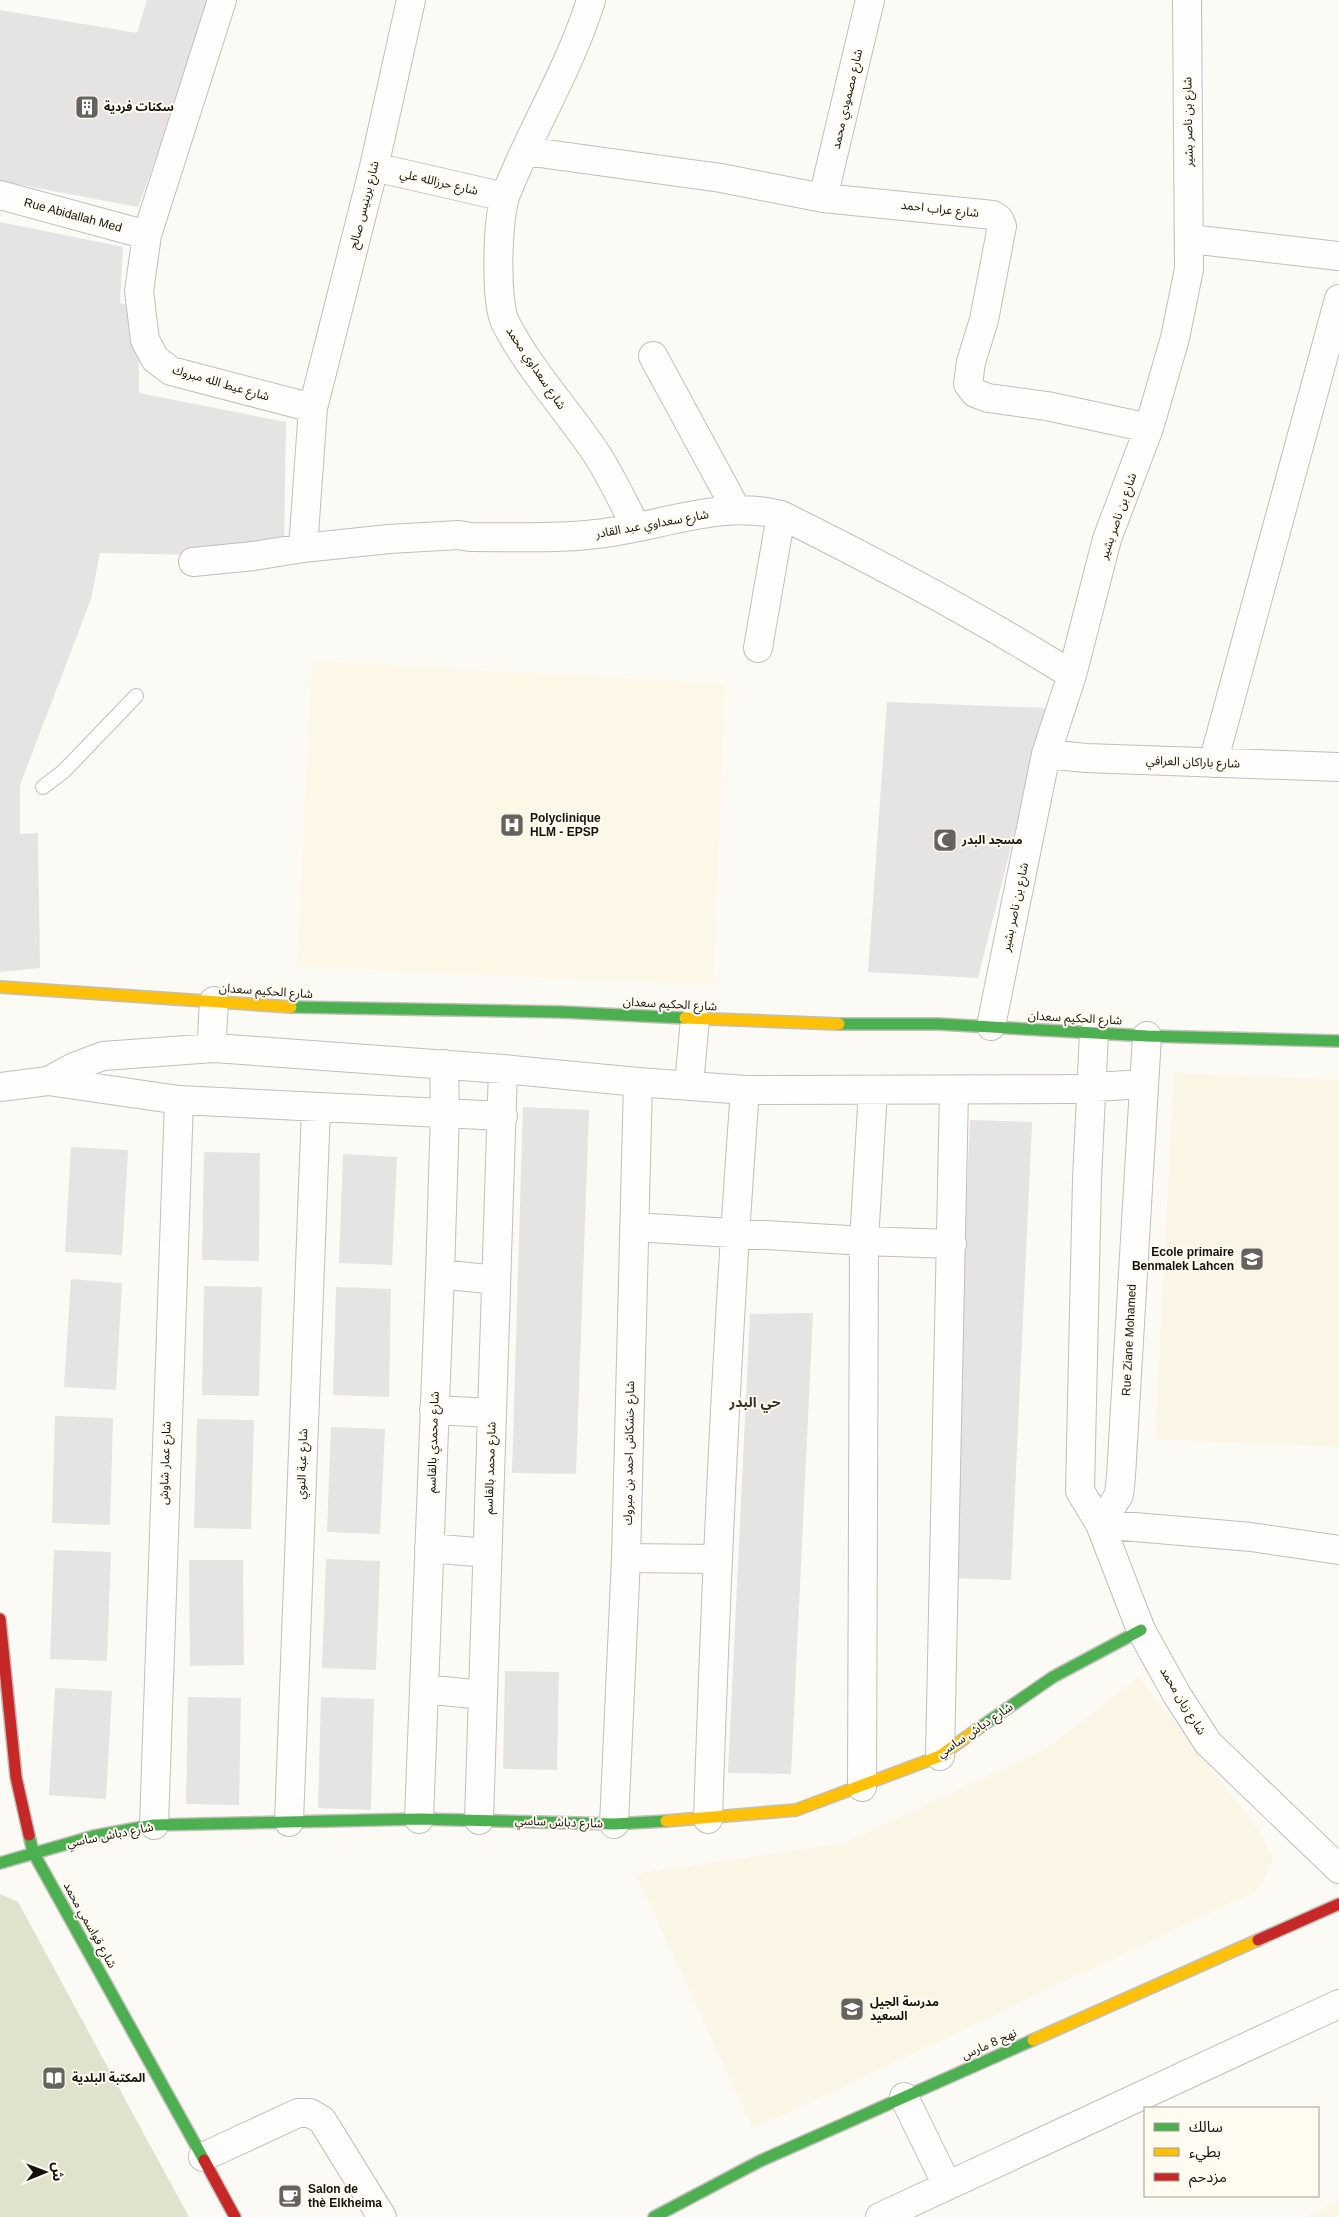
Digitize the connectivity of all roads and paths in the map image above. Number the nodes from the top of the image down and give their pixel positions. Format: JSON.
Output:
{"nodes":[{"id":1,"x":222,"y":0,"type":"edge"},
{"id":2,"x":410,"y":0,"type":"edge"},
{"id":3,"x":592,"y":0,"type":"edge"},
{"id":4,"x":870,"y":0,"type":"edge"},
{"id":5,"x":1187,"y":0,"type":"edge"},
{"id":6,"x":525,"y":151,"type":"junction"},
{"id":7,"x":374,"y":167,"type":"junction"},
{"id":8,"x":0,"y":195,"type":"edge"},
{"id":9,"x":505,"y":197,"type":"junction"},
{"id":10,"x":824,"y":198,"type":"junction"},
{"id":11,"x":147,"y":235,"type":"junction"},
{"id":12,"x":1190,"y":239,"type":"junction"},
{"id":13,"x":1339,"y":256,"type":"edge"},
{"id":14,"x":1339,"y":299,"type":"edge"},
{"id":15,"x":653,"y":356,"type":"dead end"},
{"id":16,"x":313,"y":408,"type":"junction"},
{"id":17,"x":1149,"y":428,"type":"junction"},
{"id":18,"x":736,"y":509,"type":"junction"},
{"id":19,"x":781,"y":515,"type":"junction"},
{"id":20,"x":636,"y":527,"type":"junction"},
{"id":21,"x":303,"y":548,"type":"junction"},
{"id":22,"x":193,"y":562,"type":"dead end"},
{"id":23,"x":758,"y":648,"type":"dead end"},
{"id":24,"x":1072,"y":675,"type":"junction"},
{"id":25,"x":136,"y":696,"type":"dead end"},
{"id":26,"x":1046,"y":754,"type":"junction"},
{"id":27,"x":1213,"y":763,"type":"junction"},
{"id":28,"x":1339,"y":767,"type":"edge"},
{"id":29,"x":43,"y":787,"type":"dead end"},
{"id":30,"x":0,"y":987,"type":"edge"},
{"id":31,"x":214,"y":1002,"type":"junction"},
{"id":32,"x":695,"y":1019,"type":"junction"},
{"id":33,"x":991,"y":1026,"type":"junction"},
{"id":34,"x":1094,"y":1032,"type":"junction"},
{"id":35,"x":1147,"y":1036,"type":"junction"},
{"id":36,"x":1339,"y":1041,"type":"edge"},
{"id":37,"x":214,"y":1048,"type":"junction"},
{"id":38,"x":444,"y":1064,"type":"junction"},
{"id":39,"x":503,"y":1069,"type":"junction"},
{"id":40,"x":48,"y":1081,"type":"junction"},
{"id":41,"x":638,"y":1082,"type":"junction"},
{"id":42,"x":1143,"y":1084,"type":"junction"},
{"id":43,"x":689,"y":1085,"type":"junction"},
{"id":44,"x":0,"y":1087,"type":"edge"},
{"id":45,"x":1090,"y":1088,"type":"junction"},
{"id":46,"x":744,"y":1090,"type":"junction"},
{"id":47,"x":873,"y":1090,"type":"junction"},
{"id":48,"x":954,"y":1091,"type":"junction"},
{"id":49,"x":179,"y":1100,"type":"junction"},
{"id":50,"x":316,"y":1107,"type":"junction"},
{"id":51,"x":444,"y":1113,"type":"junction"},
{"id":52,"x":503,"y":1116,"type":"junction"},
{"id":53,"x":634,"y":1227,"type":"junction"},
{"id":54,"x":734,"y":1234,"type":"junction"},
{"id":55,"x":864,"y":1241,"type":"junction"},
{"id":56,"x":952,"y":1244,"type":"junction"},
{"id":57,"x":440,"y":1274,"type":"junction"},
{"id":58,"x":496,"y":1280,"type":"junction"},
{"id":59,"x":434,"y":1410,"type":"junction"},
{"id":60,"x":492,"y":1413,"type":"junction"},
{"id":61,"x":1100,"y":1524,"type":"junction"},
{"id":62,"x":429,"y":1548,"type":"junction"},
{"id":63,"x":1339,"y":1550,"type":"edge"},
{"id":64,"x":487,"y":1554,"type":"junction"},
{"id":65,"x":626,"y":1558,"type":"junction"},
{"id":66,"x":717,"y":1559,"type":"junction"},
{"id":67,"x":0,"y":1619,"type":"edge"},
{"id":68,"x":1141,"y":1630,"type":"junction"},
{"id":69,"x":424,"y":1689,"type":"junction"},
{"id":70,"x":482,"y":1695,"type":"junction"},
{"id":71,"x":940,"y":1756,"type":"junction"},
{"id":72,"x":862,"y":1787,"type":"junction"},
{"id":73,"x":419,"y":1819,"type":"junction"},
{"id":74,"x":708,"y":1819,"type":"junction"},
{"id":75,"x":479,"y":1820,"type":"junction"},
{"id":76,"x":288,"y":1822,"type":"junction"},
{"id":77,"x":614,"y":1824,"type":"junction"},
{"id":78,"x":154,"y":1825,"type":"junction"},
{"id":79,"x":33,"y":1852,"type":"junction"},
{"id":80,"x":0,"y":1862,"type":"edge"},
{"id":81,"x":1339,"y":1869,"type":"edge"},
{"id":82,"x":1339,"y":1904,"type":"edge"},
{"id":83,"x":1339,"y":2004,"type":"edge"},
{"id":84,"x":904,"y":2097,"type":"junction"},
{"id":85,"x":203,"y":2157,"type":"junction"},
{"id":86,"x":947,"y":2185,"type":"junction"},
{"id":87,"x":235,"y":2217,"type":"edge"},
{"id":88,"x":382,"y":2217,"type":"edge"},
{"id":89,"x":654,"y":2217,"type":"edge"},
{"id":90,"x":880,"y":2217,"type":"edge"}],
"edges":[{"from":1,"to":11,"type":"street","name":"شارع عيط الله مبروك"},
{"from":2,"to":7,"type":"street","name":"شارع برينيس صالح"},
{"from":3,"to":6,"type":"street","name":"شارع سعداوي محمد"},
{"from":4,"to":10,"type":"street","name":"شارع مصمودي محمد"},
{"from":5,"to":12,"type":"street","name":"شارع بن ناصر بشير"},
{"from":6,"to":9,"type":"street","name":"شارع سعداوي محمد"},
{"from":6,"to":10,"type":"street","name":"شارع عراب احمد"},
{"from":7,"to":9,"type":"street","name":"شارع حرزالله علي"},
{"from":7,"to":16,"type":"street","name":"شارع برينيس صالح"},
{"from":8,"to":11,"type":"street","name":"Rue Abidallah Med"},
{"from":9,"to":20,"type":"street","name":"شارع سعداوي محمد"},
{"from":10,"to":17,"type":"street","name":"شارع عراب احمد"},
{"from":11,"to":16,"type":"street","name":"شارع عيط الله مبروك"},
{"from":12,"to":13,"type":"street"},
{"from":12,"to":17,"type":"street","name":"شارع بن ناصر بشير"},
{"from":14,"to":27,"type":"street"},
{"from":15,"to":18,"type":"street"},
{"from":16,"to":21,"type":"street"},
{"from":17,"to":24,"type":"street","name":"شارع بن ناصر بشير"},
{"from":18,"to":19,"type":"street","name":"شارع سعداوي عبد القادر"},
{"from":18,"to":20,"type":"street","name":"شارع سعداوي عبد القادر"},
{"from":19,"to":23,"type":"street"},
{"from":19,"to":24,"type":"street","name":"شارع سعداوي عبد القادر"},
{"from":20,"to":21,"type":"street","name":"شارع سعداوي عبد القادر"},
{"from":21,"to":22,"type":"street","name":"شارع سعداوي عبد القادر"},
{"from":24,"to":26,"type":"street","name":"شارع بن ناصر بشير"},
{"from":25,"to":29,"type":"lane"},
{"from":26,"to":27,"type":"street","name":"شارع باراكان العرافي"},
{"from":26,"to":33,"type":"street","name":"شارع بن ناصر بشير"},
{"from":27,"to":28,"type":"street","name":"شارع باراكان العرافي"},
{"from":30,"to":31,"type":"street","name":"شارع الحكيم سعدان"},
{"from":31,"to":32,"type":"street","name":"شارع الحكيم سعدان"},
{"from":31,"to":37,"type":"street"},
{"from":32,"to":33,"type":"street","name":"شارع الحكيم سعدان"},
{"from":32,"to":43,"type":"street"},
{"from":33,"to":34,"type":"street","name":"شارع الحكيم سعدان"},
{"from":34,"to":35,"type":"street","name":"شارع الحكيم سعدان"},
{"from":34,"to":45,"type":"street","name":"شارع زيان محمد"},
{"from":35,"to":36,"type":"street","name":"شارع الحكيم سعدان"},
{"from":35,"to":42,"type":"street","name":"Rue Ziane Mohamed"},
{"from":37,"to":38,"type":"street"},
{"from":37,"to":40,"type":"street"},
{"from":38,"to":39,"type":"street"},
{"from":38,"to":51,"type":"street","name":"شارع محمدي بالقاسم"},
{"from":39,"to":41,"type":"street"},
{"from":39,"to":52,"type":"street","name":"شارع محمد بالقاسم"},
{"from":40,"to":44,"type":"street"},
{"from":40,"to":49,"type":"street"},
{"from":41,"to":43,"type":"street"},
{"from":41,"to":53,"type":"street","name":"شارع خشكاش احمد بن مبروك"},
{"from":42,"to":45,"type":"street"},
{"from":42,"to":61,"type":"street","name":"Rue Ziane Mohamed"},
{"from":43,"to":46,"type":"street"},
{"from":45,"to":48,"type":"street"},
{"from":45,"to":61,"type":"street","name":"شارع زيان محمد"},
{"from":46,"to":47,"type":"street"},
{"from":46,"to":54,"type":"street"},
{"from":47,"to":48,"type":"street"},
{"from":47,"to":55,"type":"street"},
{"from":48,"to":56,"type":"street"},
{"from":49,"to":50,"type":"street"},
{"from":49,"to":78,"type":"street","name":"شارع عمار شاوش"},
{"from":50,"to":51,"type":"street"},
{"from":50,"to":76,"type":"street","name":"شارع عبة النوي"},
{"from":51,"to":52,"type":"street"},
{"from":51,"to":57,"type":"street","name":"شارع محمدي بالقاسم"},
{"from":52,"to":58,"type":"street","name":"شارع محمد بالقاسم"},
{"from":53,"to":54,"type":"street"},
{"from":53,"to":65,"type":"street","name":"شارع خشكاش احمد بن مبروك"},
{"from":54,"to":55,"type":"street"},
{"from":54,"to":66,"type":"street"},
{"from":55,"to":56,"type":"street"},
{"from":55,"to":72,"type":"street"},
{"from":56,"to":71,"type":"street"},
{"from":57,"to":58,"type":"street"},
{"from":57,"to":59,"type":"street","name":"شارع محمدي بالقاسم"},
{"from":58,"to":60,"type":"street","name":"شارع محمد بالقاسم"},
{"from":59,"to":60,"type":"street"},
{"from":59,"to":62,"type":"street","name":"شارع محمدي بالقاسم"},
{"from":60,"to":64,"type":"street","name":"شارع محمد بالقاسم"},
{"from":61,"to":63,"type":"street"},
{"from":61,"to":68,"type":"street","name":"شارع زيان محمد"},
{"from":62,"to":64,"type":"street"},
{"from":62,"to":69,"type":"street","name":"شارع محمدي بالقاسم"},
{"from":64,"to":70,"type":"street","name":"شارع محمد بالقاسم"},
{"from":65,"to":66,"type":"street"},
{"from":65,"to":77,"type":"street","name":"شارع خشكاش احمد بن مبروك"},
{"from":66,"to":74,"type":"street"},
{"from":67,"to":79,"type":"street","name":"شارع قواسمي محمد"},
{"from":68,"to":71,"type":"street","name":"شارع دباش ساسي"},
{"from":68,"to":81,"type":"street","name":"شارع زيان محمد"},
{"from":69,"to":70,"type":"street"},
{"from":69,"to":73,"type":"street","name":"شارع محمدي بالقاسم"},
{"from":70,"to":75,"type":"street","name":"شارع محمد بالقاسم"},
{"from":71,"to":72,"type":"street","name":"شارع دباش ساسي"},
{"from":72,"to":74,"type":"street","name":"شارع دباش ساسي"},
{"from":73,"to":75,"type":"street","name":"شارع دباش ساسي"},
{"from":73,"to":76,"type":"street","name":"شارع دباش ساسي"},
{"from":74,"to":77,"type":"street","name":"شارع دباش ساسي"},
{"from":75,"to":77,"type":"street","name":"شارع دباش ساسي"},
{"from":76,"to":78,"type":"street","name":"شارع دباش ساسي"},
{"from":78,"to":79,"type":"street","name":"شارع دباش ساسي"},
{"from":79,"to":80,"type":"street","name":"شارع دباش ساسي"},
{"from":79,"to":85,"type":"street","name":"شارع قواسمي محمد"},
{"from":82,"to":84,"type":"street","name":"نهج 8 مارس"},
{"from":83,"to":86,"type":"street"},
{"from":84,"to":86,"type":"street"},
{"from":84,"to":89,"type":"street","name":"نهج 8 مارس"},
{"from":85,"to":87,"type":"street","name":"شارع قواسمي محمد"},
{"from":85,"to":88,"type":"street"},
{"from":86,"to":90,"type":"street"}]}
